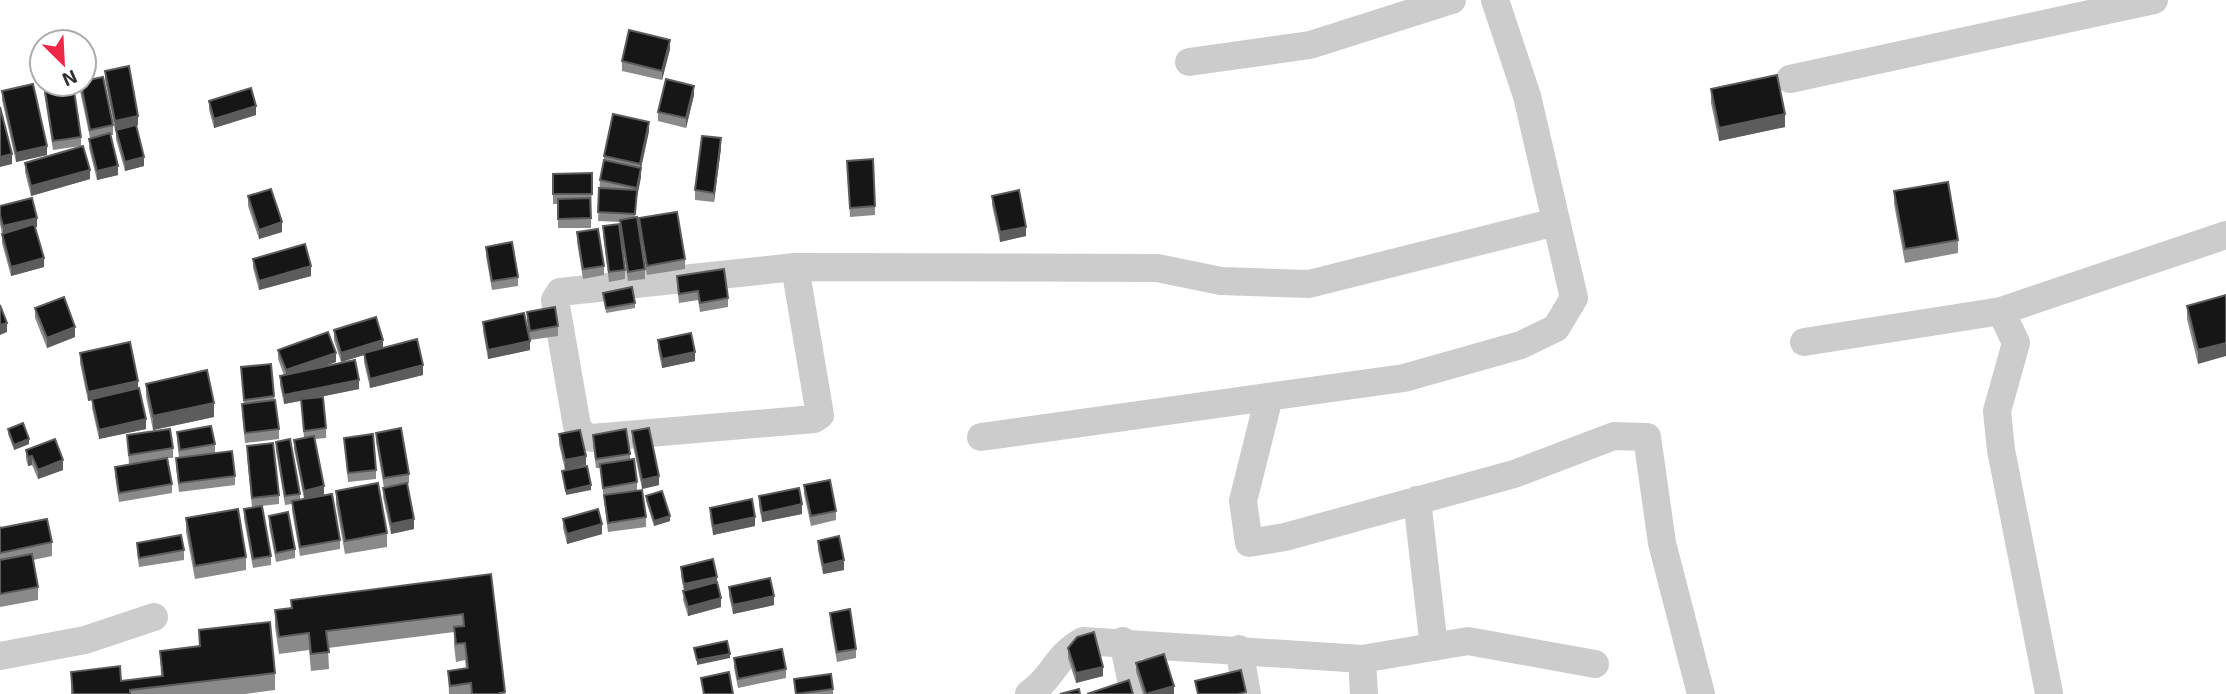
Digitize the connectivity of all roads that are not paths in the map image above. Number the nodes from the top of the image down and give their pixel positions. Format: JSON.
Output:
{"nodes":[{"id":1,"x":1452,"y":0,"type":"edge"},
{"id":2,"x":1495,"y":0,"type":"edge"},
{"id":3,"x":2154,"y":0,"type":"edge"},
{"id":4,"x":1189,"y":62,"type":"dead end"},
{"id":5,"x":1790,"y":79,"type":"dead end"},
{"id":6,"x":1556,"y":222,"type":"junction"},
{"id":7,"x":2226,"y":235,"type":"edge"},
{"id":8,"x":795,"y":267,"type":"junction"},
{"id":9,"x":2001,"y":311,"type":"junction"},
{"id":10,"x":1804,"y":342,"type":"dead end"},
{"id":11,"x":1269,"y":397,"type":"junction"},
{"id":12,"x":981,"y":437,"type":"dead end"},
{"id":13,"x":1418,"y":500,"type":"junction"},
{"id":14,"x":154,"y":617,"type":"dead end"},
{"id":15,"x":1123,"y":642,"type":"junction"},
{"id":16,"x":1434,"y":647,"type":"junction"},
{"id":17,"x":1238,"y":649,"type":"junction"},
{"id":18,"x":0,"y":656,"type":"edge"},
{"id":19,"x":1362,"y":659,"type":"junction"},
{"id":20,"x":1595,"y":664,"type":"dead end"},
{"id":21,"x":1029,"y":694,"type":"edge"},
{"id":22,"x":1134,"y":694,"type":"edge"},
{"id":23,"x":1247,"y":694,"type":"edge"},
{"id":24,"x":1364,"y":694,"type":"edge"},
{"id":25,"x":1701,"y":694,"type":"edge"},
{"id":26,"x":2049,"y":694,"type":"edge"}],
"edges":[{"from":1,"to":4,"type":"street"},
{"from":2,"to":6,"type":"street"},
{"from":3,"to":5,"type":"street"},
{"from":6,"to":8,"type":"street"},
{"from":6,"to":11,"type":"street"},
{"from":7,"to":9,"type":"street"},
{"from":8,"to":8,"type":"street"},
{"from":9,"to":10,"type":"street"},
{"from":9,"to":26,"type":"street"},
{"from":11,"to":12,"type":"street"},
{"from":11,"to":13,"type":"street"},
{"from":13,"to":16,"type":"street"},
{"from":13,"to":25,"type":"street"},
{"from":14,"to":18,"type":"street"},
{"from":15,"to":17,"type":"street"},
{"from":15,"to":21,"type":"street"},
{"from":15,"to":22,"type":"street"},
{"from":16,"to":19,"type":"street"},
{"from":16,"to":20,"type":"street"},
{"from":17,"to":19,"type":"street"},
{"from":17,"to":23,"type":"street"},
{"from":19,"to":24,"type":"street"}]}
